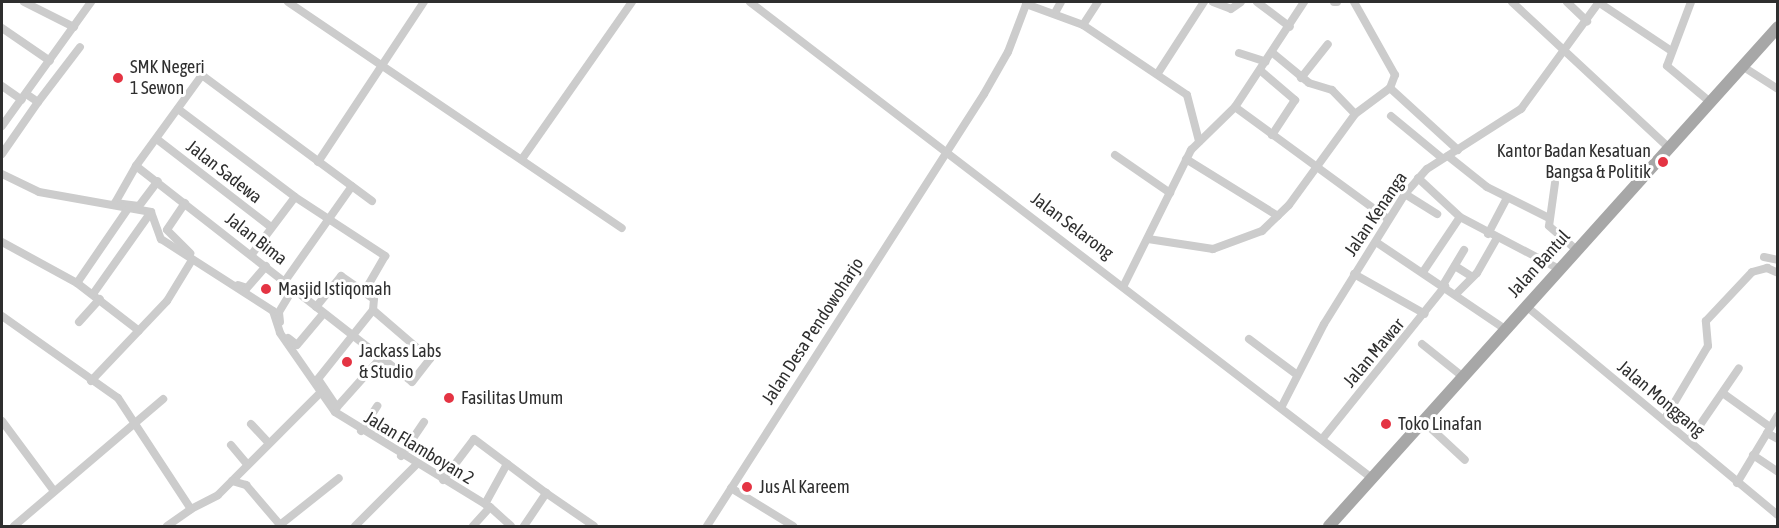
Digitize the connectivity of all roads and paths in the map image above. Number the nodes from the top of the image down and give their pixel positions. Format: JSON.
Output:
{"nodes":[{"id":1,"x":24,"y":2,"type":"edge"},
{"id":2,"x":91,"y":2,"type":"edge"},
{"id":3,"x":288,"y":2,"type":"edge"},
{"id":4,"x":424,"y":2,"type":"edge"},
{"id":5,"x":632,"y":2,"type":"edge"},
{"id":6,"x":750,"y":2,"type":"edge"},
{"id":7,"x":1061,"y":2,"type":"edge"},
{"id":8,"x":1098,"y":2,"type":"edge"},
{"id":9,"x":1204,"y":2,"type":"edge"},
{"id":10,"x":1213,"y":2,"type":"edge"},
{"id":11,"x":1241,"y":2,"type":"edge"},
{"id":12,"x":1257,"y":2,"type":"edge"},
{"id":13,"x":1304,"y":2,"type":"edge"},
{"id":14,"x":1354,"y":2,"type":"edge"},
{"id":15,"x":1512,"y":2,"type":"edge"},
{"id":16,"x":1567,"y":2,"type":"edge"},
{"id":17,"x":1598,"y":2,"type":"edge"},
{"id":18,"x":1691,"y":2,"type":"edge"},
{"id":19,"x":1026,"y":3,"type":"edge"},
{"id":20,"x":1056,"y":11,"type":"junction"},
{"id":21,"x":1587,"y":21,"type":"junction"},
{"id":22,"x":1083,"y":25,"type":"junction"},
{"id":23,"x":74,"y":27,"type":"junction"},
{"id":24,"x":1290,"y":27,"type":"junction"},
{"id":25,"x":1778,"y":27,"type":"edge"},
{"id":26,"x":2,"y":28,"type":"edge"},
{"id":27,"x":1328,"y":44,"type":"dead end"},
{"id":28,"x":80,"y":47,"type":"dead end"},
{"id":29,"x":1670,"y":50,"type":"junction"},
{"id":30,"x":1239,"y":53,"type":"dead end"},
{"id":31,"x":1274,"y":54,"type":"junction"},
{"id":32,"x":1565,"y":54,"type":"junction"},
{"id":33,"x":50,"y":61,"type":"junction"},
{"id":34,"x":1266,"y":62,"type":"junction"},
{"id":35,"x":1742,"y":66,"type":"junction"},
{"id":36,"x":384,"y":67,"type":"junction"},
{"id":37,"x":1261,"y":71,"type":"junction"},
{"id":38,"x":1158,"y":73,"type":"junction"},
{"id":39,"x":1301,"y":78,"type":"junction"},
{"id":40,"x":2,"y":86,"type":"edge"},
{"id":41,"x":1390,"y":88,"type":"junction"},
{"id":42,"x":1778,"y":89,"type":"edge"},
{"id":43,"x":24,"y":97,"type":"junction"},
{"id":44,"x":38,"y":102,"type":"junction"},
{"id":45,"x":1710,"y":102,"type":"junction"},
{"id":46,"x":1235,"y":107,"type":"junction"},
{"id":47,"x":178,"y":109,"type":"junction"},
{"id":48,"x":1355,"y":114,"type":"junction"},
{"id":49,"x":1391,"y":116,"type":"dead end"},
{"id":50,"x":2,"y":124,"type":"edge"},
{"id":51,"x":1272,"y":135,"type":"junction"},
{"id":52,"x":158,"y":140,"type":"junction"},
{"id":53,"x":1199,"y":141,"type":"junction"},
{"id":54,"x":1666,"y":145,"type":"junction"},
{"id":55,"x":1458,"y":150,"type":"junction"},
{"id":56,"x":946,"y":153,"type":"junction"},
{"id":57,"x":2,"y":154,"type":"edge"},
{"id":58,"x":1115,"y":156,"type":"dead end"},
{"id":59,"x":1445,"y":157,"type":"junction"},
{"id":60,"x":522,"y":159,"type":"junction"},
{"id":61,"x":1186,"y":159,"type":"junction"},
{"id":62,"x":318,"y":162,"type":"junction"},
{"id":63,"x":1316,"y":162,"type":"junction"},
{"id":64,"x":137,"y":165,"type":"junction"},
{"id":65,"x":2,"y":174,"type":"edge"},
{"id":66,"x":1418,"y":178,"type":"junction"},
{"id":67,"x":158,"y":181,"type":"junction"},
{"id":68,"x":1555,"y":183,"type":"dead end"},
{"id":69,"x":352,"y":186,"type":"junction"},
{"id":70,"x":1170,"y":193,"type":"junction"},
{"id":71,"x":1405,"y":194,"type":"junction"},
{"id":72,"x":294,"y":197,"type":"junction"},
{"id":73,"x":1507,"y":198,"type":"junction"},
{"id":74,"x":372,"y":201,"type":"dead end"},
{"id":75,"x":185,"y":203,"type":"junction"},
{"id":76,"x":127,"y":210,"type":"junction"},
{"id":77,"x":151,"y":213,"type":"junction"},
{"id":78,"x":1437,"y":214,"type":"dead end"},
{"id":79,"x":1278,"y":216,"type":"junction"},
{"id":80,"x":1460,"y":217,"type":"junction"},
{"id":81,"x":1549,"y":218,"type":"junction"},
{"id":82,"x":1388,"y":219,"type":"junction"},
{"id":83,"x":330,"y":220,"type":"junction"},
{"id":84,"x":272,"y":227,"type":"junction"},
{"id":85,"x":622,"y":228,"type":"dead end"},
{"id":86,"x":1488,"y":234,"type":"junction"},
{"id":87,"x":1497,"y":238,"type":"junction"},
{"id":88,"x":1148,"y":239,"type":"junction"},
{"id":89,"x":2,"y":242,"type":"edge"},
{"id":90,"x":1376,"y":242,"type":"junction"},
{"id":91,"x":1577,"y":249,"type":"junction"},
{"id":92,"x":1464,"y":250,"type":"dead end"},
{"id":93,"x":252,"y":254,"type":"junction"},
{"id":94,"x":1764,"y":257,"type":"dead end"},
{"id":95,"x":192,"y":260,"type":"junction"},
{"id":96,"x":1778,"y":260,"type":"edge"},
{"id":97,"x":266,"y":266,"type":"junction"},
{"id":98,"x":1455,"y":266,"type":"junction"},
{"id":99,"x":1559,"y":269,"type":"junction"},
{"id":100,"x":1424,"y":272,"type":"junction"},
{"id":101,"x":1778,"y":273,"type":"edge"},
{"id":102,"x":1354,"y":274,"type":"junction"},
{"id":103,"x":1471,"y":276,"type":"junction"},
{"id":104,"x":285,"y":281,"type":"junction"},
{"id":105,"x":76,"y":283,"type":"junction"},
{"id":106,"x":1124,"y":285,"type":"junction"},
{"id":107,"x":1444,"y":286,"type":"junction"},
{"id":108,"x":293,"y":289,"type":"junction"},
{"id":109,"x":365,"y":290,"type":"junction"},
{"id":110,"x":1457,"y":293,"type":"junction"},
{"id":111,"x":93,"y":294,"type":"junction"},
{"id":112,"x":100,"y":299,"type":"junction"},
{"id":113,"x":1526,"y":306,"type":"junction"},
{"id":114,"x":315,"y":307,"type":"junction"},
{"id":115,"x":373,"y":309,"type":"junction"},
{"id":116,"x":323,"y":314,"type":"junction"},
{"id":117,"x":1425,"y":314,"type":"junction"},
{"id":118,"x":2,"y":316,"type":"edge"},
{"id":119,"x":79,"y":322,"type":"dead end"},
{"id":120,"x":1505,"y":329,"type":"junction"},
{"id":121,"x":140,"y":331,"type":"junction"},
{"id":122,"x":351,"y":336,"type":"junction"},
{"id":123,"x":1249,"y":339,"type":"dead end"},
{"id":124,"x":1422,"y":344,"type":"dead end"},
{"id":125,"x":379,"y":360,"type":"junction"},
{"id":126,"x":1738,"y":368,"type":"dead end"},
{"id":127,"x":1296,"y":374,"type":"junction"},
{"id":128,"x":1463,"y":376,"type":"junction"},
{"id":129,"x":92,"y":381,"type":"junction"},
{"id":130,"x":319,"y":394,"type":"junction"},
{"id":131,"x":1724,"y":394,"type":"junction"},
{"id":132,"x":163,"y":399,"type":"dead end"},
{"id":133,"x":377,"y":406,"type":"dead end"},
{"id":134,"x":1282,"y":406,"type":"junction"},
{"id":135,"x":1778,"y":415,"type":"edge"},
{"id":136,"x":135,"y":418,"type":"junction"},
{"id":137,"x":1664,"y":420,"type":"junction"},
{"id":138,"x":2,"y":421,"type":"edge"},
{"id":139,"x":1423,"y":421,"type":"junction"},
{"id":140,"x":424,"y":422,"type":"dead end"},
{"id":141,"x":251,"y":424,"type":"dead end"},
{"id":142,"x":1769,"y":430,"type":"junction"},
{"id":143,"x":361,"y":431,"type":"junction"},
{"id":144,"x":1323,"y":438,"type":"junction"},
{"id":145,"x":1778,"y":439,"type":"edge"},
{"id":146,"x":1689,"y":441,"type":"junction"},
{"id":147,"x":268,"y":442,"type":"junction"},
{"id":148,"x":231,"y":445,"type":"dead end"},
{"id":149,"x":1753,"y":455,"type":"junction"},
{"id":150,"x":401,"y":456,"type":"junction"},
{"id":151,"x":1466,"y":460,"type":"dead end"},
{"id":152,"x":246,"y":463,"type":"junction"},
{"id":153,"x":417,"y":464,"type":"junction"},
{"id":154,"x":507,"y":464,"type":"junction"},
{"id":155,"x":1778,"y":472,"type":"edge"},
{"id":156,"x":339,"y":478,"type":"dead end"},
{"id":157,"x":1373,"y":478,"type":"junction"},
{"id":158,"x":443,"y":480,"type":"junction"},
{"id":159,"x":232,"y":481,"type":"junction"},
{"id":160,"x":1737,"y":483,"type":"junction"},
{"id":161,"x":731,"y":488,"type":"junction"},
{"id":162,"x":54,"y":491,"type":"junction"},
{"id":163,"x":546,"y":493,"type":"junction"},
{"id":164,"x":487,"y":506,"type":"junction"},
{"id":165,"x":191,"y":509,"type":"junction"},
{"id":166,"x":1778,"y":515,"type":"edge"},
{"id":167,"x":14,"y":526,"type":"edge"},
{"id":168,"x":168,"y":526,"type":"edge"},
{"id":169,"x":280,"y":526,"type":"edge"},
{"id":170,"x":355,"y":526,"type":"edge"},
{"id":171,"x":473,"y":526,"type":"edge"},
{"id":172,"x":511,"y":526,"type":"edge"},
{"id":173,"x":524,"y":526,"type":"edge"},
{"id":174,"x":594,"y":526,"type":"edge"},
{"id":175,"x":706,"y":526,"type":"edge"},
{"id":176,"x":793,"y":526,"type":"edge"},
{"id":177,"x":1329,"y":526,"type":"edge"}],
"edges":[{"from":1,"to":23,"type":"street"},
{"from":2,"to":23,"type":"street"},
{"from":3,"to":36,"type":"street"},
{"from":4,"to":36,"type":"street"},
{"from":5,"to":60,"type":"street"},
{"from":6,"to":56,"type":"street","name":"Jalan Selarong"},
{"from":7,"to":20,"type":"street"},
{"from":8,"to":22,"type":"street"},
{"from":9,"to":38,"type":"street"},
{"from":10,"to":11,"type":"street"},
{"from":12,"to":24,"type":"street"},
{"from":13,"to":24,"type":"street"},
{"from":14,"to":41,"type":"street"},
{"from":15,"to":32,"type":"street"},
{"from":16,"to":21,"type":"street"},
{"from":17,"to":21,"type":"street","name":"Jalan Kenanga"},
{"from":17,"to":29,"type":"street"},
{"from":18,"to":29,"type":"street"},
{"from":19,"to":20,"type":"street"},
{"from":19,"to":56,"type":"street","name":"Jalan Desa Pendowoharjo"},
{"from":20,"to":22,"type":"street"},
{"from":21,"to":32,"type":"street","name":"Jalan Kenanga"},
{"from":22,"to":38,"type":"street"},
{"from":23,"to":33,"type":"street"},
{"from":24,"to":31,"type":"street"},
{"from":25,"to":35,"type":"main road","name":"Jalan Bantul"},
{"from":26,"to":33,"type":"street"},
{"from":27,"to":39,"type":"street"},
{"from":28,"to":44,"type":"street"},
{"from":29,"to":45,"type":"street"},
{"from":30,"to":34,"type":"street"},
{"from":31,"to":34,"type":"street"},
{"from":31,"to":39,"type":"street"},
{"from":32,"to":54,"type":"street"},
{"from":32,"to":55,"type":"street","name":"Jalan Kenanga"},
{"from":33,"to":43,"type":"street"},
{"from":34,"to":37,"type":"street"},
{"from":35,"to":42,"type":"street"},
{"from":35,"to":45,"type":"main road","name":"Jalan Bantul"},
{"from":36,"to":60,"type":"street"},
{"from":36,"to":62,"type":"street"},
{"from":37,"to":46,"type":"street"},
{"from":37,"to":51,"type":"street"},
{"from":38,"to":53,"type":"street"},
{"from":39,"to":48,"type":"street"},
{"from":40,"to":43,"type":"street"},
{"from":41,"to":48,"type":"street"},
{"from":41,"to":55,"type":"street"},
{"from":43,"to":44,"type":"street"},
{"from":43,"to":50,"type":"street"},
{"from":44,"to":57,"type":"street"},
{"from":45,"to":54,"type":"main road","name":"Jalan Bantul"},
{"from":46,"to":51,"type":"street"},
{"from":46,"to":53,"type":"street"},
{"from":47,"to":52,"type":"street"},
{"from":47,"to":62,"type":"street"},
{"from":47,"to":72,"type":"street"},
{"from":48,"to":63,"type":"street"},
{"from":49,"to":59,"type":"street"},
{"from":51,"to":63,"type":"street"},
{"from":52,"to":64,"type":"street"},
{"from":52,"to":84,"type":"street","name":"Jalan Sadewa"},
{"from":53,"to":61,"type":"street"},
{"from":54,"to":91,"type":"main road","name":"Jalan Bantul"},
{"from":55,"to":59,"type":"street","name":"Jalan Kenanga"},
{"from":56,"to":106,"type":"street","name":"Jalan Selarong"},
{"from":56,"to":161,"type":"street","name":"Jalan Desa Pendowoharjo"},
{"from":58,"to":70,"type":"street"},
{"from":59,"to":66,"type":"street","name":"Jalan Kenanga"},
{"from":59,"to":73,"type":"street"},
{"from":60,"to":85,"type":"street"},
{"from":61,"to":70,"type":"street"},
{"from":61,"to":79,"type":"street"},
{"from":62,"to":69,"type":"street"},
{"from":63,"to":79,"type":"street"},
{"from":63,"to":82,"type":"street"},
{"from":64,"to":67,"type":"street","name":"Jalan Bima"},
{"from":64,"to":67,"type":"street"},
{"from":65,"to":76,"type":"street"},
{"from":66,"to":71,"type":"street","name":"Jalan Kenanga"},
{"from":66,"to":80,"type":"street"},
{"from":67,"to":75,"type":"street","name":"Jalan Bima"},
{"from":68,"to":81,"type":"street"},
{"from":69,"to":74,"type":"street"},
{"from":69,"to":83,"type":"street"},
{"from":70,"to":88,"type":"street"},
{"from":71,"to":78,"type":"street"},
{"from":71,"to":82,"type":"street","name":"Jalan Kenanga"},
{"from":72,"to":83,"type":"street"},
{"from":72,"to":84,"type":"street"},
{"from":73,"to":81,"type":"street"},
{"from":73,"to":86,"type":"street"},
{"from":75,"to":93,"type":"street","name":"Jalan Bima"},
{"from":75,"to":97,"type":"street"},
{"from":76,"to":77,"type":"street"},
{"from":76,"to":105,"type":"street"},
{"from":77,"to":95,"type":"street","name":"Jalan Flamboyan 2"},
{"from":77,"to":111,"type":"street"},
{"from":79,"to":88,"type":"street"},
{"from":80,"to":86,"type":"street"},
{"from":80,"to":100,"type":"street"},
{"from":81,"to":91,"type":"street"},
{"from":82,"to":90,"type":"street","name":"Jalan Kenanga"},
{"from":83,"to":104,"type":"street"},
{"from":83,"to":109,"type":"street"},
{"from":84,"to":93,"type":"street"},
{"from":86,"to":87,"type":"street"},
{"from":87,"to":99,"type":"street"},
{"from":87,"to":103,"type":"street"},
{"from":88,"to":106,"type":"street"},
{"from":89,"to":105,"type":"street"},
{"from":90,"to":100,"type":"street"},
{"from":90,"to":102,"type":"street","name":"Jalan Kenanga"},
{"from":91,"to":99,"type":"main road","name":"Jalan Bantul"},
{"from":92,"to":98,"type":"street","name":"Jalan Mawar"},
{"from":93,"to":97,"type":"street","name":"Jalan Bima"},
{"from":94,"to":96,"type":"street"},
{"from":95,"to":121,"type":"street"},
{"from":95,"to":130,"type":"street","name":"Jalan Flamboyan 2"},
{"from":97,"to":104,"type":"street","name":"Jalan Bima"},
{"from":98,"to":103,"type":"street"},
{"from":98,"to":107,"type":"street","name":"Jalan Mawar"},
{"from":99,"to":113,"type":"main road","name":"Jalan Bantul"},
{"from":100,"to":107,"type":"street"},
{"from":101,"to":137,"type":"street"},
{"from":102,"to":117,"type":"street"},
{"from":102,"to":127,"type":"street","name":"Jalan Kenanga"},
{"from":103,"to":110,"type":"street"},
{"from":104,"to":108,"type":"street","name":"Jalan Bima"},
{"from":105,"to":111,"type":"street"},
{"from":106,"to":134,"type":"street","name":"Jalan Selarong"},
{"from":107,"to":110,"type":"street"},
{"from":107,"to":117,"type":"street","name":"Jalan Mawar"},
{"from":108,"to":114,"type":"street","name":"Jalan Bima"},
{"from":108,"to":116,"type":"street"},
{"from":109,"to":114,"type":"street"},
{"from":109,"to":115,"type":"street"},
{"from":110,"to":120,"type":"street"},
{"from":111,"to":112,"type":"street"},
{"from":112,"to":119,"type":"street"},
{"from":112,"to":121,"type":"street"},
{"from":113,"to":120,"type":"main road","name":"Jalan Bantul"},
{"from":113,"to":137,"type":"street","name":"Jalan Monggang"},
{"from":114,"to":116,"type":"street","name":"Jalan Bima"},
{"from":115,"to":122,"type":"street"},
{"from":115,"to":125,"type":"street","name":"Jalan Bima"},
{"from":116,"to":122,"type":"street","name":"Jalan Bima"},
{"from":117,"to":144,"type":"street","name":"Jalan Mawar"},
{"from":118,"to":129,"type":"street"},
{"from":120,"to":128,"type":"main road","name":"Jalan Bantul"},
{"from":121,"to":129,"type":"street"},
{"from":122,"to":125,"type":"street","name":"Jalan Bima"},
{"from":122,"to":125,"type":"street"},
{"from":123,"to":127,"type":"street"},
{"from":124,"to":128,"type":"street"},
{"from":126,"to":131,"type":"street"},
{"from":127,"to":134,"type":"street","name":"Jalan Kenanga"},
{"from":128,"to":139,"type":"main road","name":"Jalan Bantul"},
{"from":129,"to":136,"type":"street"},
{"from":130,"to":143,"type":"street","name":"Jalan Flamboyan 2"},
{"from":130,"to":147,"type":"street"},
{"from":131,"to":142,"type":"street"},
{"from":131,"to":146,"type":"street"},
{"from":132,"to":136,"type":"street"},
{"from":133,"to":143,"type":"street"},
{"from":134,"to":144,"type":"street","name":"Jalan Selarong"},
{"from":135,"to":142,"type":"street"},
{"from":136,"to":162,"type":"street"},
{"from":136,"to":165,"type":"street"},
{"from":137,"to":146,"type":"street","name":"Jalan Monggang"},
{"from":138,"to":162,"type":"street"},
{"from":139,"to":151,"type":"street"},
{"from":139,"to":157,"type":"main road","name":"Jalan Bantul"},
{"from":140,"to":150,"type":"street"},
{"from":141,"to":147,"type":"street"},
{"from":142,"to":145,"type":"street"},
{"from":142,"to":149,"type":"street"},
{"from":143,"to":150,"type":"street","name":"Jalan Flamboyan 2"},
{"from":144,"to":157,"type":"street","name":"Jalan Selarong"},
{"from":146,"to":160,"type":"street","name":"Jalan Monggang"},
{"from":147,"to":152,"type":"street"},
{"from":148,"to":152,"type":"street"},
{"from":149,"to":155,"type":"street"},
{"from":149,"to":160,"type":"street"},
{"from":150,"to":153,"type":"street","name":"Jalan Flamboyan 2"},
{"from":152,"to":159,"type":"street"},
{"from":153,"to":158,"type":"street","name":"Jalan Flamboyan 2"},
{"from":153,"to":170,"type":"street"},
{"from":154,"to":158,"type":"street"},
{"from":154,"to":163,"type":"street"},
{"from":154,"to":164,"type":"street"},
{"from":156,"to":169,"type":"street"},
{"from":157,"to":177,"type":"main road","name":"Jalan Bantul"},
{"from":158,"to":164,"type":"street","name":"Jalan Flamboyan 2"},
{"from":159,"to":165,"type":"street"},
{"from":159,"to":169,"type":"street"},
{"from":160,"to":166,"type":"street","name":"Jalan Monggang"},
{"from":161,"to":175,"type":"street","name":"Jalan Desa Pendowoharjo"},
{"from":161,"to":176,"type":"street"},
{"from":162,"to":167,"type":"street"},
{"from":163,"to":173,"type":"street"},
{"from":163,"to":174,"type":"street"},
{"from":164,"to":171,"type":"street"},
{"from":164,"to":172,"type":"street","name":"Jalan Flamboyan 2"},
{"from":165,"to":168,"type":"street"}]}
